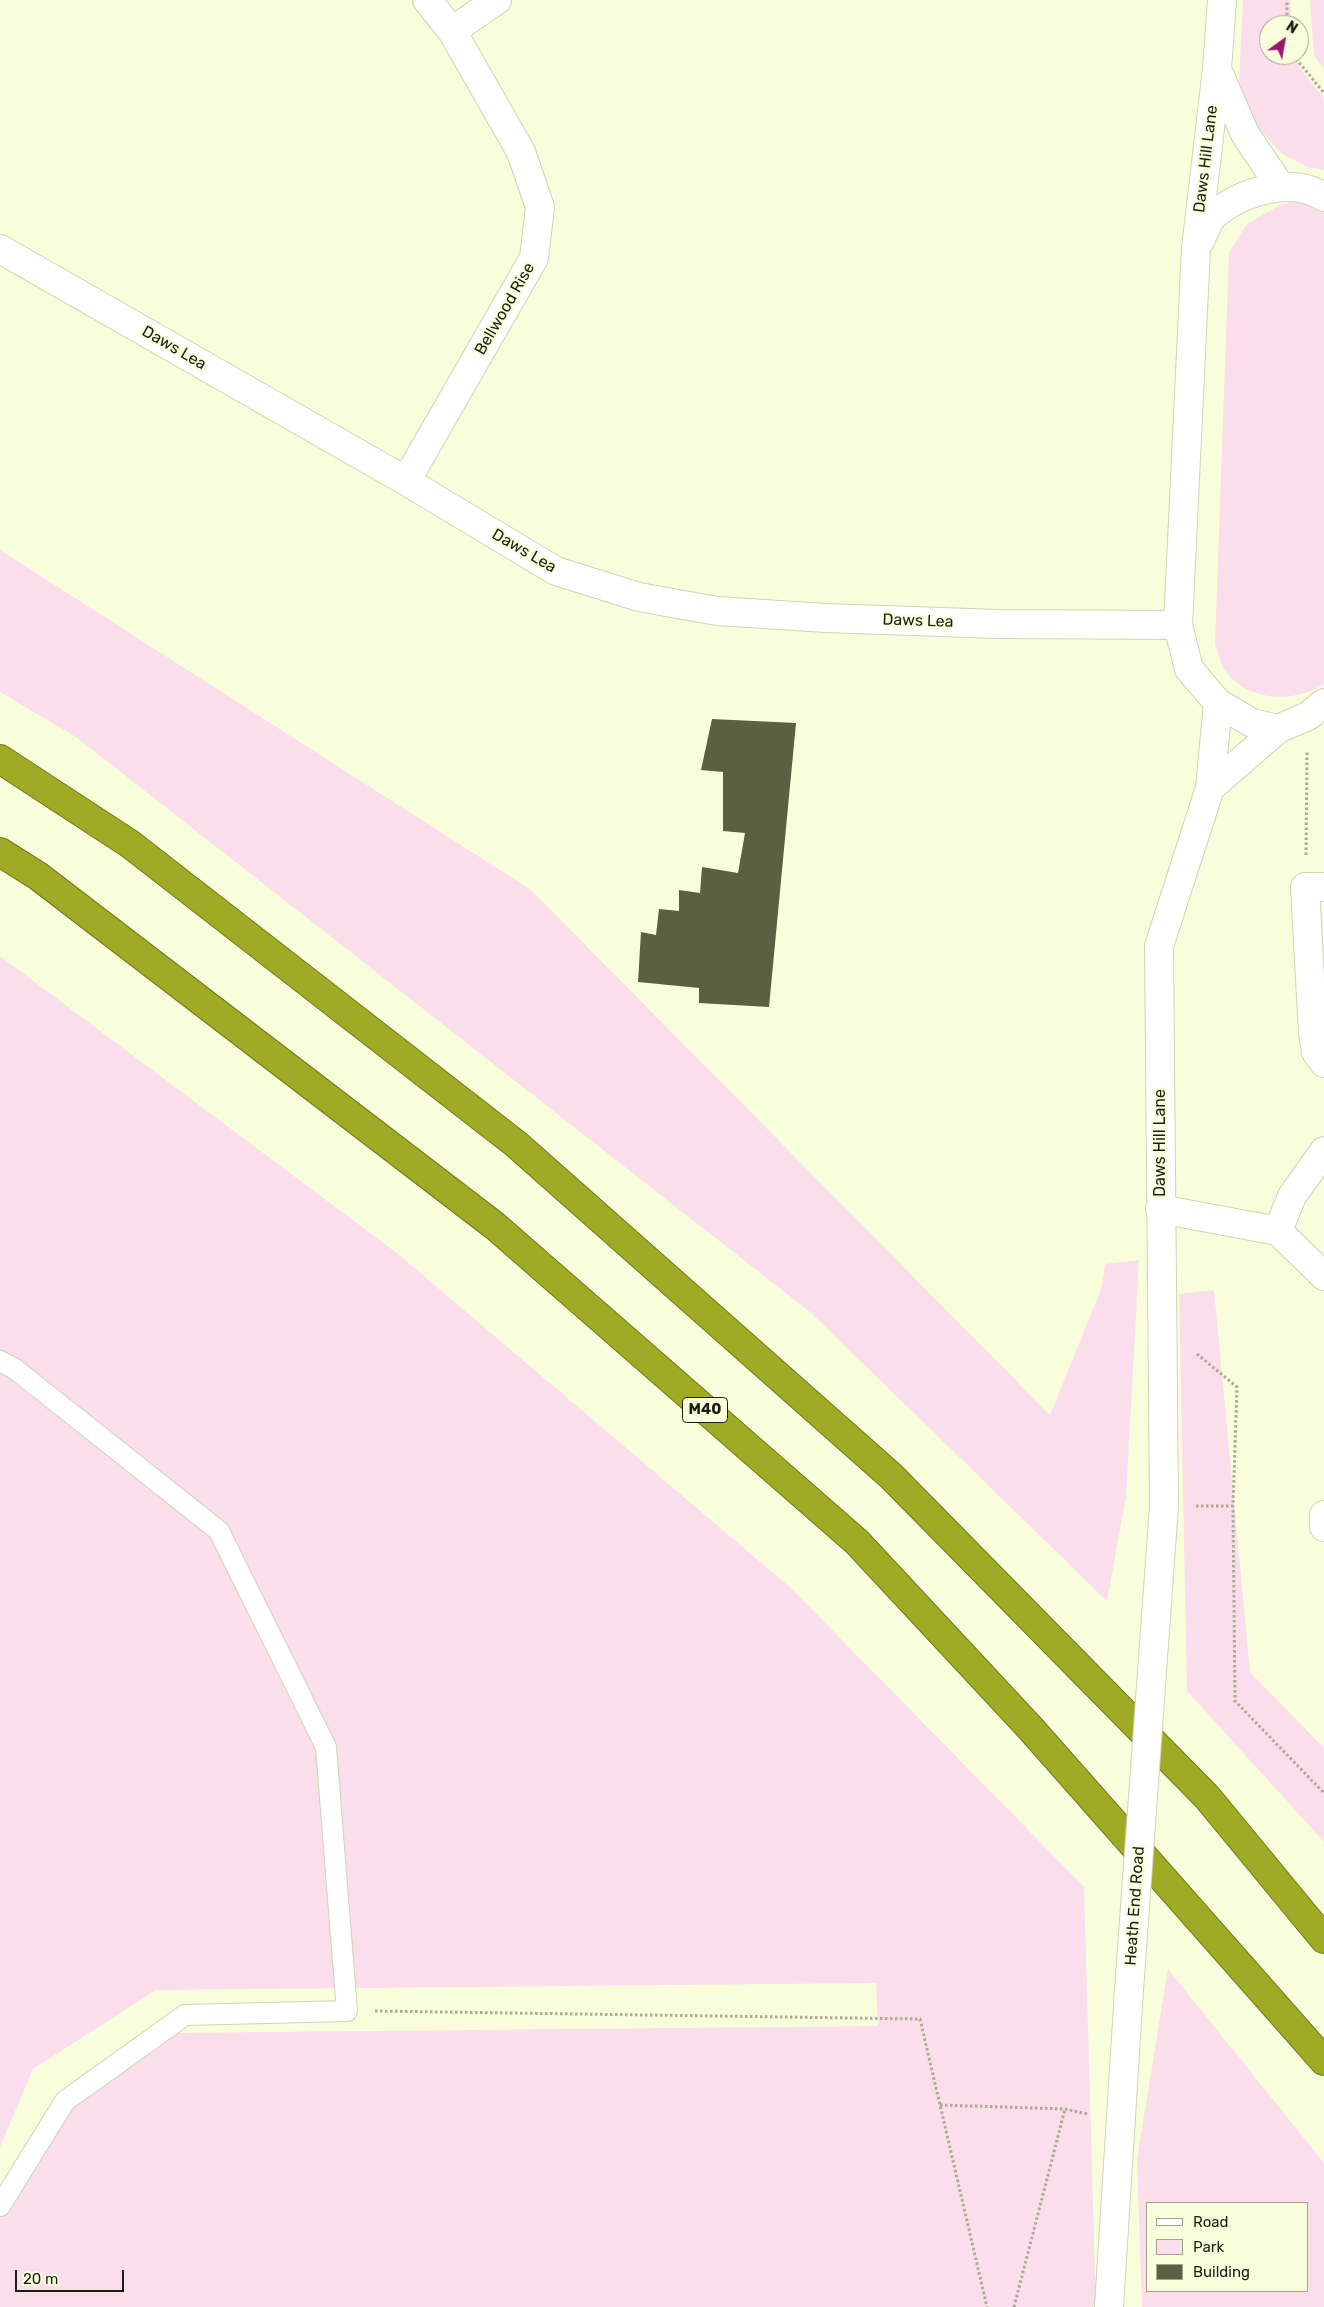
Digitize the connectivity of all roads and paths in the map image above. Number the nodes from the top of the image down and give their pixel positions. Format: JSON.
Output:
{"nodes":[{"id":1,"x":427,"y":0,"type":"edge"},
{"id":2,"x":497,"y":0,"type":"edge"},
{"id":3,"x":1222,"y":0,"type":"edge"},
{"id":4,"x":1288,"y":0,"type":"edge"},
{"id":5,"x":1287,"y":15,"type":"edge"},
{"id":6,"x":452,"y":31,"type":"junction"},
{"id":7,"x":1301,"y":65,"type":"edge"},
{"id":8,"x":1217,"y":69,"type":"junction"},
{"id":9,"x":1324,"y":93,"type":"edge"},
{"id":10,"x":1280,"y":186,"type":"junction"},
{"id":11,"x":1324,"y":197,"type":"edge"},
{"id":12,"x":1196,"y":248,"type":"junction"},
{"id":13,"x":0,"y":249,"type":"edge"},
{"id":14,"x":406,"y":481,"type":"junction"},
{"id":15,"x":1178,"y":625,"type":"junction"},
{"id":16,"x":1218,"y":704,"type":"junction"},
{"id":17,"x":1316,"y":709,"type":"edge"},
{"id":18,"x":1278,"y":729,"type":"junction"},
{"id":19,"x":0,"y":760,"type":"edge"},
{"id":20,"x":1210,"y":788,"type":"junction"},
{"id":21,"x":0,"y":852,"type":"edge"},
{"id":22,"x":1315,"y":887,"type":"edge"},
{"id":23,"x":1324,"y":1063,"type":"edge"},
{"id":24,"x":1324,"y":1151,"type":"edge"},
{"id":25,"x":1160,"y":1208,"type":"junction"},
{"id":26,"x":1278,"y":1231,"type":"junction"},
{"id":27,"x":1324,"y":1276,"type":"edge"},
{"id":28,"x":1196,"y":1347,"type":"dead end"},
{"id":29,"x":0,"y":1360,"type":"edge"},
{"id":30,"x":1164,"y":1506,"type":"joint"},
{"id":31,"x":1324,"y":1515,"type":"edge"},
{"id":32,"x":1324,"y":1527,"type":"edge"},
{"id":33,"x":1324,"y":1793,"type":"edge"},
{"id":34,"x":1324,"y":1940,"type":"edge"},
{"id":35,"x":347,"y":2011,"type":"junction"},
{"id":36,"x":1324,"y":2061,"type":"edge"},
{"id":37,"x":940,"y":2105,"type":"junction"},
{"id":38,"x":0,"y":2206,"type":"edge"},
{"id":39,"x":987,"y":2307,"type":"edge"},
{"id":40,"x":1014,"y":2307,"type":"edge"},
{"id":41,"x":1109,"y":2307,"type":"edge"}],
"edges":[{"from":1,"to":6,"type":"street","name":"Bellwood Rise"},
{"from":2,"to":6,"type":"street"},
{"from":3,"to":8,"type":"street","name":"Daws Hill Lane"},
{"from":4,"to":5,"type":"path"},
{"from":6,"to":14,"type":"street","name":"Bellwood Rise"},
{"from":7,"to":9,"type":"path"},
{"from":8,"to":10,"type":"street","name":"Daws Hill Lane"},
{"from":8,"to":12,"type":"street","name":"Daws Hill Lane"},
{"from":10,"to":11,"type":"street"},
{"from":10,"to":12,"type":"street"},
{"from":12,"to":15,"type":"street","name":"Daws Hill Lane"},
{"from":13,"to":14,"type":"street","name":"Daws Lea"},
{"from":14,"to":15,"type":"street","name":"Daws Lea"},
{"from":15,"to":16,"type":"street","name":"Daws Hill Lane"},
{"from":16,"to":18,"type":"street"},
{"from":16,"to":20,"type":"street","name":"Daws Hill Lane"},
{"from":17,"to":18,"type":"street"},
{"from":17,"to":22,"type":"path"},
{"from":18,"to":20,"type":"street"},
{"from":19,"to":34,"type":"highway"},
{"from":20,"to":25,"type":"street","name":"Daws Hill Lane"},
{"from":21,"to":36,"type":"highway","number":"M40"},
{"from":22,"to":23,"type":"street"},
{"from":24,"to":26,"type":"street"},
{"from":25,"to":26,"type":"street"},
{"from":25,"to":30,"type":"street","name":"Daws Hill Lane"},
{"from":26,"to":27,"type":"street"},
{"from":28,"to":33,"type":"path"},
{"from":29,"to":35,"type":"lane"},
{"from":30,"to":41,"type":"street","name":"Heath End Road","bridge":true},
{"from":31,"to":32,"type":"street"},
{"from":35,"to":37,"type":"path"},
{"from":35,"to":38,"type":"lane"},
{"from":37,"to":39,"type":"path"},
{"from":37,"to":40,"type":"path"}]}
